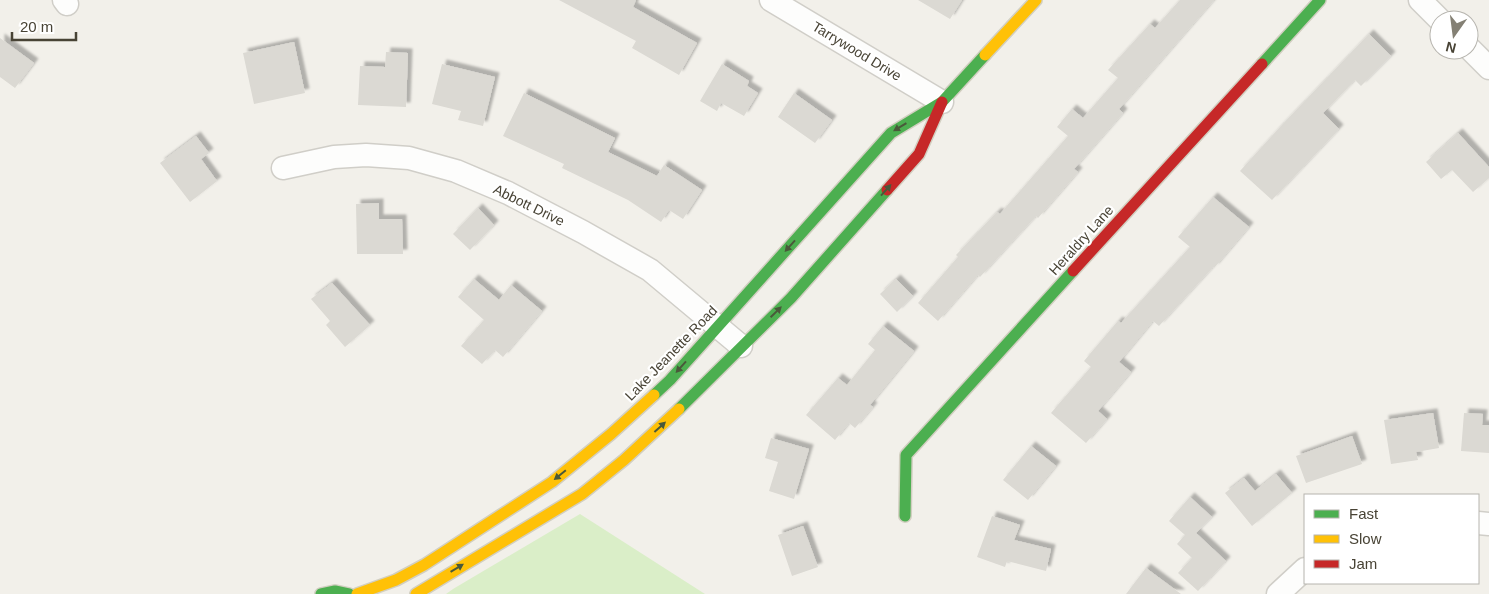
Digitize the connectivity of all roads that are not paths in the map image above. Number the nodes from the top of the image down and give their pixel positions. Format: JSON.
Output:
{"nodes":[{"id":1,"x":771,"y":0,"type":"edge"},
{"id":2,"x":1036,"y":0,"type":"edge"},
{"id":3,"x":1320,"y":0,"type":"edge"},
{"id":4,"x":1420,"y":0,"type":"edge"},
{"id":5,"x":1430,"y":10,"type":"edge"},
{"id":6,"x":1479,"y":58,"type":"edge"},
{"id":7,"x":1489,"y":68,"type":"edge"},
{"id":8,"x":942,"y":102,"type":"junction"},
{"id":9,"x":283,"y":168,"type":"dead end"},
{"id":10,"x":719,"y":326,"type":"junction"},
{"id":11,"x":741,"y":346,"type":"junction"},
{"id":12,"x":905,"y":516,"type":"dead end"},
{"id":13,"x":1304,"y":570,"type":"edge"},
{"id":14,"x":320,"y":594,"type":"edge"},
{"id":15,"x":349,"y":594,"type":"edge"},
{"id":16,"x":357,"y":594,"type":"edge"},
{"id":17,"x":416,"y":594,"type":"edge"},
{"id":18,"x":1278,"y":594,"type":"edge"}],
"edges":[{"from":1,"to":8,"type":"street","name":"Tarrywood Drive"},
{"from":2,"to":8,"type":"street","name":"Lake Jeanette Road"},
{"from":3,"to":12,"type":"street","name":"Heraldry Lane"},
{"from":4,"to":5,"type":"street"},
{"from":6,"to":7,"type":"street"},
{"from":8,"to":10,"type":"street","name":"Lake Jeanette Road","one_way":true},
{"from":11,"to":8,"type":"street","name":"Lake Jeanette Road","one_way":true},
{"from":9,"to":10,"type":"street","name":"Abbott Drive"},
{"from":10,"to":11,"type":"street","name":"Abbott Drive"},
{"from":10,"to":16,"type":"street","name":"Lake Jeanette Road","one_way":true},
{"from":17,"to":11,"type":"street","name":"Lake Jeanette Road","one_way":true},
{"from":13,"to":18,"type":"street"},
{"from":14,"to":15,"type":"street"}]}
